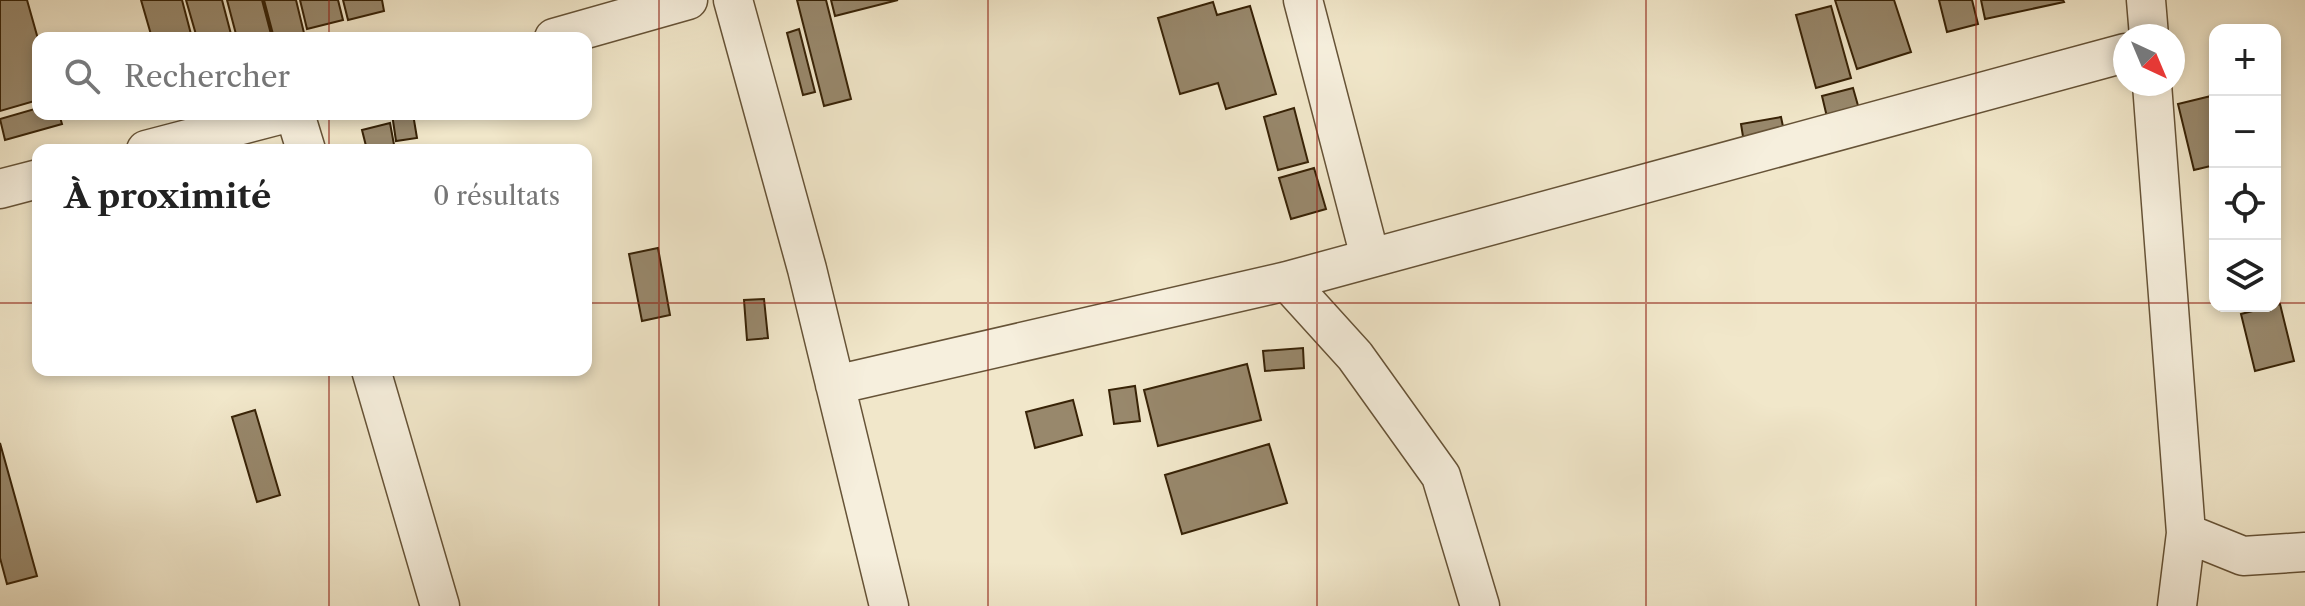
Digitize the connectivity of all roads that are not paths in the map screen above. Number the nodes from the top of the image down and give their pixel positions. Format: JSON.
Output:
{"nodes":[{"id":1,"x":688,"y":0,"type":"edge"},
{"id":2,"x":733,"y":0,"type":"edge"},
{"id":3,"x":1303,"y":0,"type":"edge"},
{"id":4,"x":2146,"y":0,"type":"edge"},
{"id":5,"x":2148,"y":24,"type":"edge"},
{"id":6,"x":575,"y":32,"type":"edge"},
{"id":7,"x":2113,"y":56,"type":"edge"},
{"id":8,"x":2153,"y":96,"type":"edge"},
{"id":9,"x":260,"y":120,"type":"edge"},
{"id":10,"x":297,"y":120,"type":"edge"},
{"id":11,"x":169,"y":144,"type":"edge"},
{"id":12,"x":304,"y":144,"type":"edge"},
{"id":13,"x":32,"y":181,"type":"edge"},
{"id":14,"x":0,"y":189,"type":"edge"},
{"id":15,"x":1370,"y":257,"type":"junction"},
{"id":16,"x":1287,"y":281,"type":"junction"},
{"id":17,"x":373,"y":376,"type":"edge"},
{"id":18,"x":835,"y":385,"type":"junction"},
{"id":19,"x":2186,"y":533,"type":"junction"},
{"id":20,"x":2305,"y":552,"type":"edge"},
{"id":21,"x":440,"y":606,"type":"edge"},
{"id":22,"x":889,"y":606,"type":"edge"},
{"id":23,"x":1480,"y":606,"type":"edge"},
{"id":24,"x":2177,"y":606,"type":"edge"}],
"edges":[{"from":1,"to":6,"type":"street"},
{"from":2,"to":18,"type":"street"},
{"from":3,"to":15,"type":"street"},
{"from":4,"to":5,"type":"street"},
{"from":7,"to":15,"type":"street"},
{"from":8,"to":19,"type":"street"},
{"from":9,"to":11,"type":"street"},
{"from":10,"to":12,"type":"street"},
{"from":13,"to":14,"type":"street"},
{"from":15,"to":16,"type":"street"},
{"from":16,"to":18,"type":"street"},
{"from":16,"to":23,"type":"street"},
{"from":17,"to":21,"type":"street"},
{"from":18,"to":22,"type":"street"},
{"from":19,"to":20,"type":"street"},
{"from":19,"to":24,"type":"street"}]}
